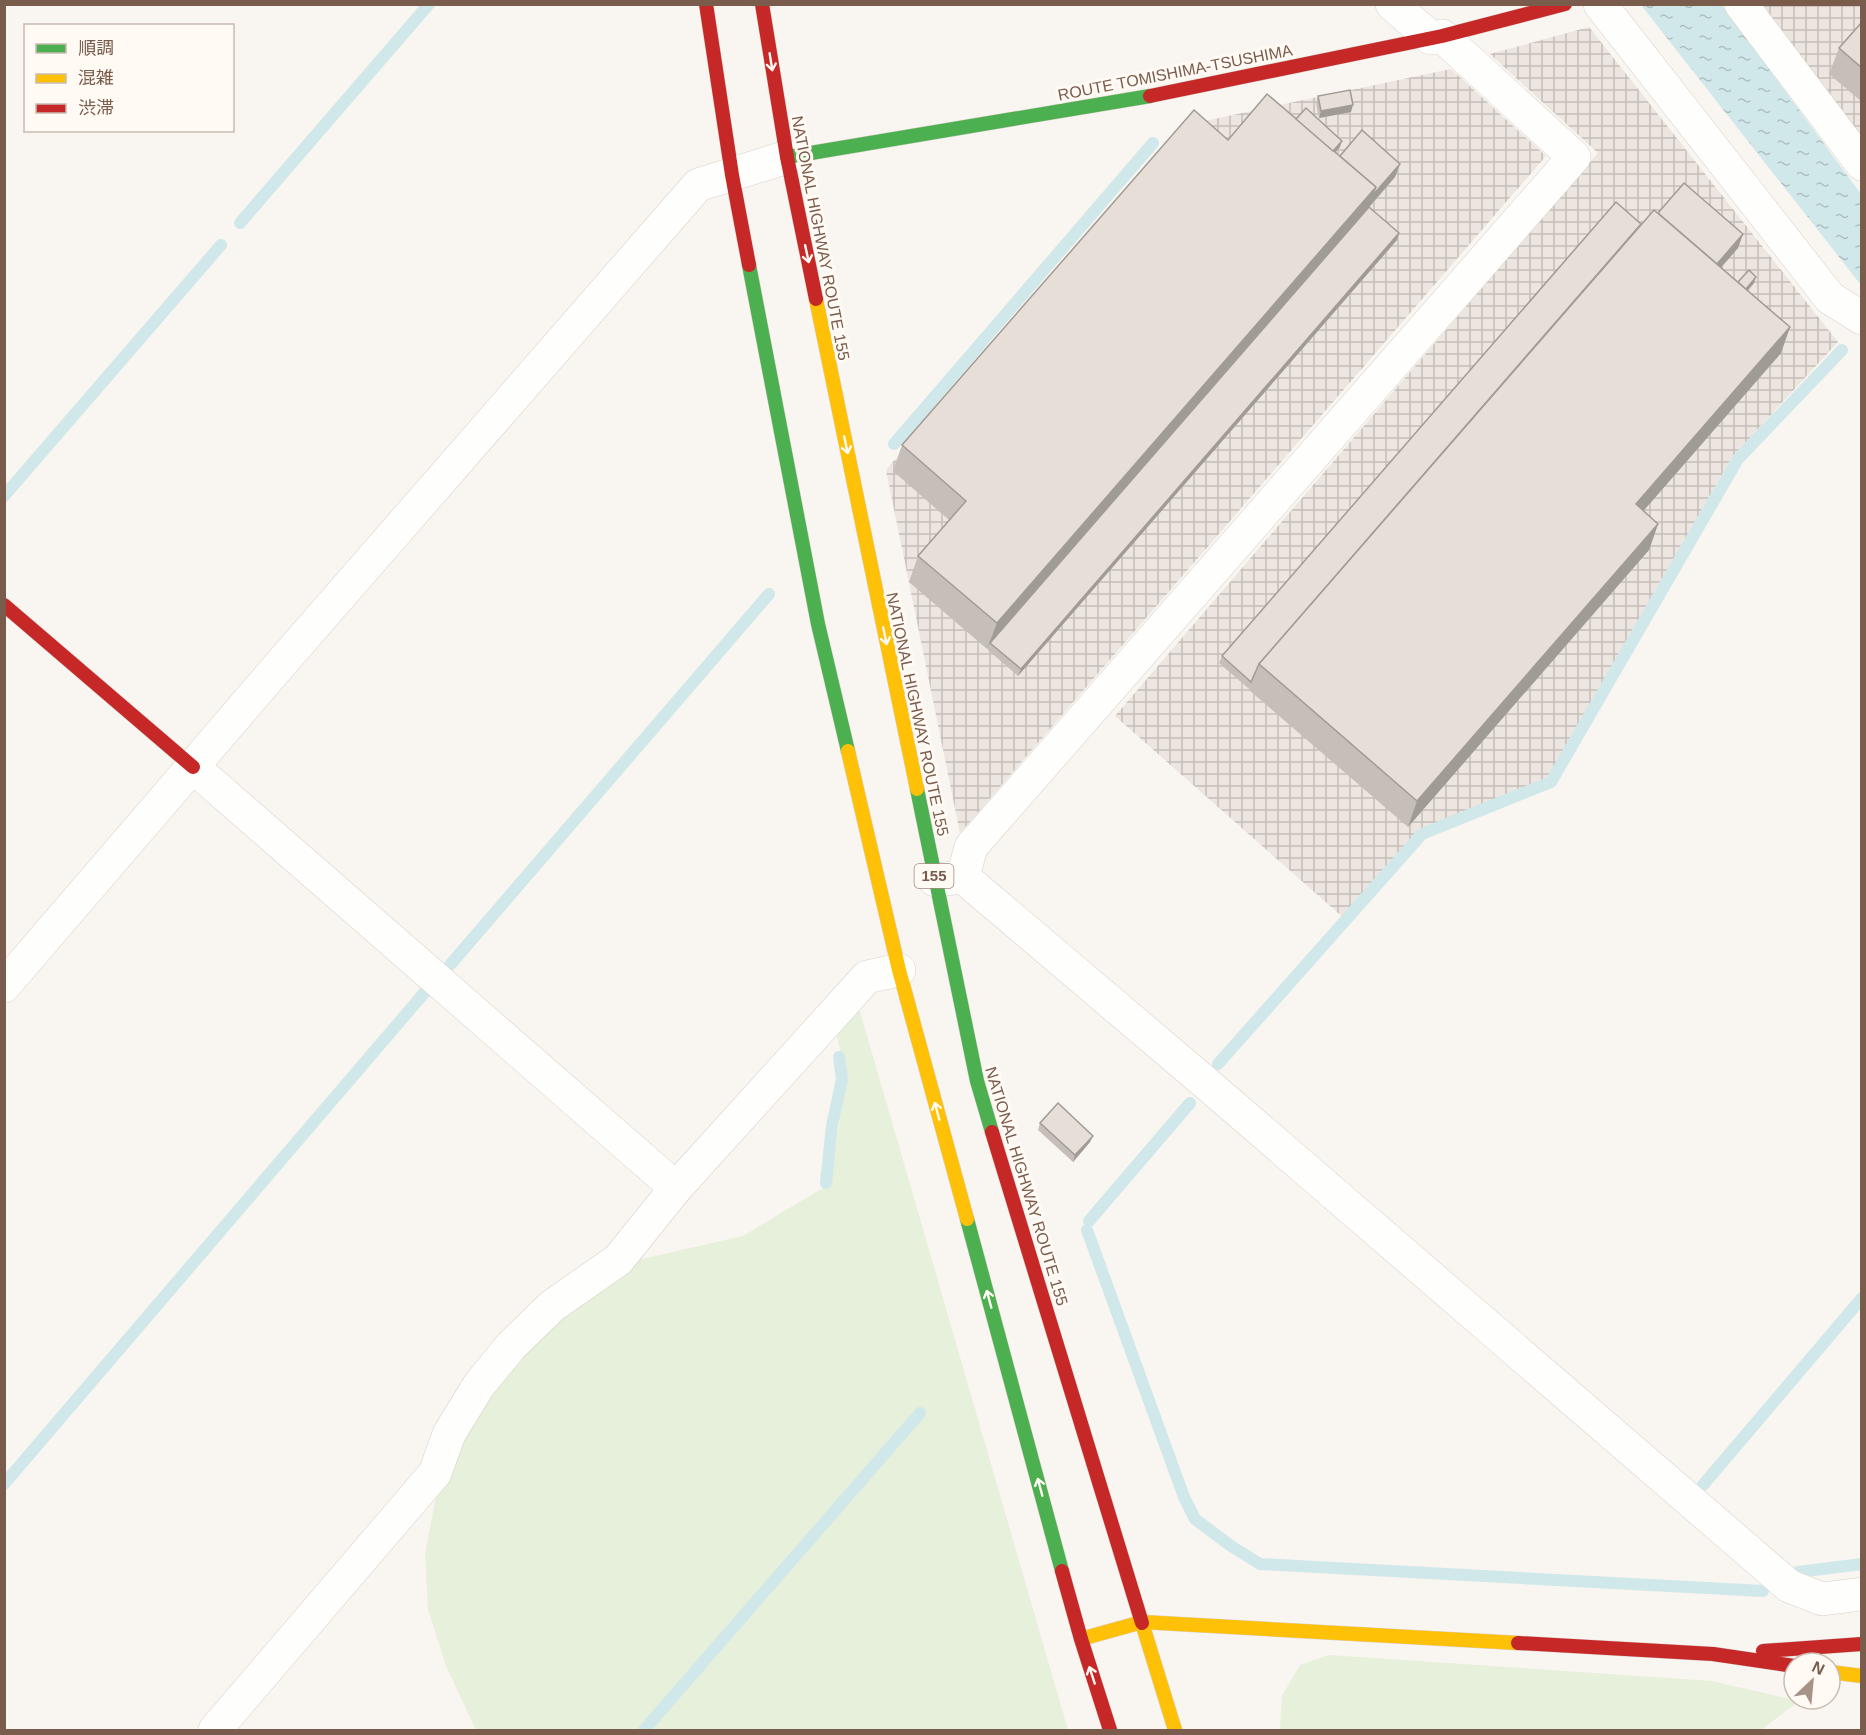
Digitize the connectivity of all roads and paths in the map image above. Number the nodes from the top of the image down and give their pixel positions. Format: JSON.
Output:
{"nodes":[{"id":1,"x":706,"y":4,"type":"edge"},
{"id":2,"x":762,"y":4,"type":"edge"},
{"id":3,"x":1392,"y":4,"type":"edge"},
{"id":4,"x":1565,"y":4,"type":"edge"},
{"id":5,"x":1600,"y":4,"type":"edge"},
{"id":6,"x":1741,"y":4,"type":"edge"},
{"id":7,"x":1437,"y":37,"type":"junction"},
{"id":8,"x":787,"y":157,"type":"junction"},
{"id":9,"x":1862,"y":164,"type":"edge"},
{"id":10,"x":732,"y":175,"type":"junction"},
{"id":11,"x":1862,"y":318,"type":"edge"},
{"id":12,"x":4,"y":605,"type":"edge"},
{"id":13,"x":193,"y":767,"type":"junction"},
{"id":14,"x":949,"y":878,"type":"junction"},
{"id":15,"x":899,"y":970,"type":"junction"},
{"id":16,"x":4,"y":986,"type":"edge"},
{"id":17,"x":676,"y":1188,"type":"junction"},
{"id":18,"x":1862,"y":1594,"type":"edge"},
{"id":19,"x":1142,"y":1622,"type":"junction"},
{"id":20,"x":1081,"y":1639,"type":"junction"},
{"id":21,"x":1862,"y":1644,"type":"edge"},
{"id":22,"x":1713,"y":1654,"type":"junction"},
{"id":23,"x":1782,"y":1664,"type":"edge"},
{"id":24,"x":1842,"y":1673,"type":"edge"},
{"id":25,"x":1862,"y":1676,"type":"edge"},
{"id":26,"x":215,"y":1731,"type":"edge"},
{"id":27,"x":1110,"y":1731,"type":"edge"},
{"id":28,"x":1175,"y":1731,"type":"edge"}],
"edges":[{"from":1,"to":10,"type":"main road"},
{"from":2,"to":8,"type":"main road","name":"NATIONAL HIGHWAY ROUTE 155","number":"155","one_way":true},
{"from":3,"to":7,"type":"street"},
{"from":4,"to":7,"type":"main road","name":"ROUTE TOMISHIMA-TSUSHIMA"},
{"from":5,"to":11,"type":"street"},
{"from":6,"to":9,"type":"street"},
{"from":7,"to":8,"type":"main road","name":"ROUTE TOMISHIMA-TSUSHIMA"},
{"from":7,"to":14,"type":"street"},
{"from":8,"to":10,"type":"street"},
{"from":8,"to":14,"type":"main road","name":"NATIONAL HIGHWAY ROUTE 155","number":"155","one_way":true},
{"from":10,"to":13,"type":"street"},
{"from":10,"to":15,"type":"main road"},
{"from":12,"to":13,"type":"main road"},
{"from":13,"to":16,"type":"street"},
{"from":13,"to":17,"type":"street"},
{"from":14,"to":18,"type":"street"},
{"from":14,"to":19,"type":"main road","name":"NATIONAL HIGHWAY ROUTE 155","number":"155"},
{"from":15,"to":17,"type":"street"},
{"from":20,"to":15,"type":"main road","one_way":true},
{"from":17,"to":26,"type":"street"},
{"from":19,"to":20,"type":"main road"},
{"from":19,"to":22,"type":"main road"},
{"from":19,"to":28,"type":"main road","name":"NATIONAL HIGHWAY ROUTE 155","number":"155"},
{"from":27,"to":20,"type":"main road","one_way":true},
{"from":21,"to":22,"type":"main road"},
{"from":22,"to":23,"type":"main road"},
{"from":24,"to":25,"type":"main road"}]}
